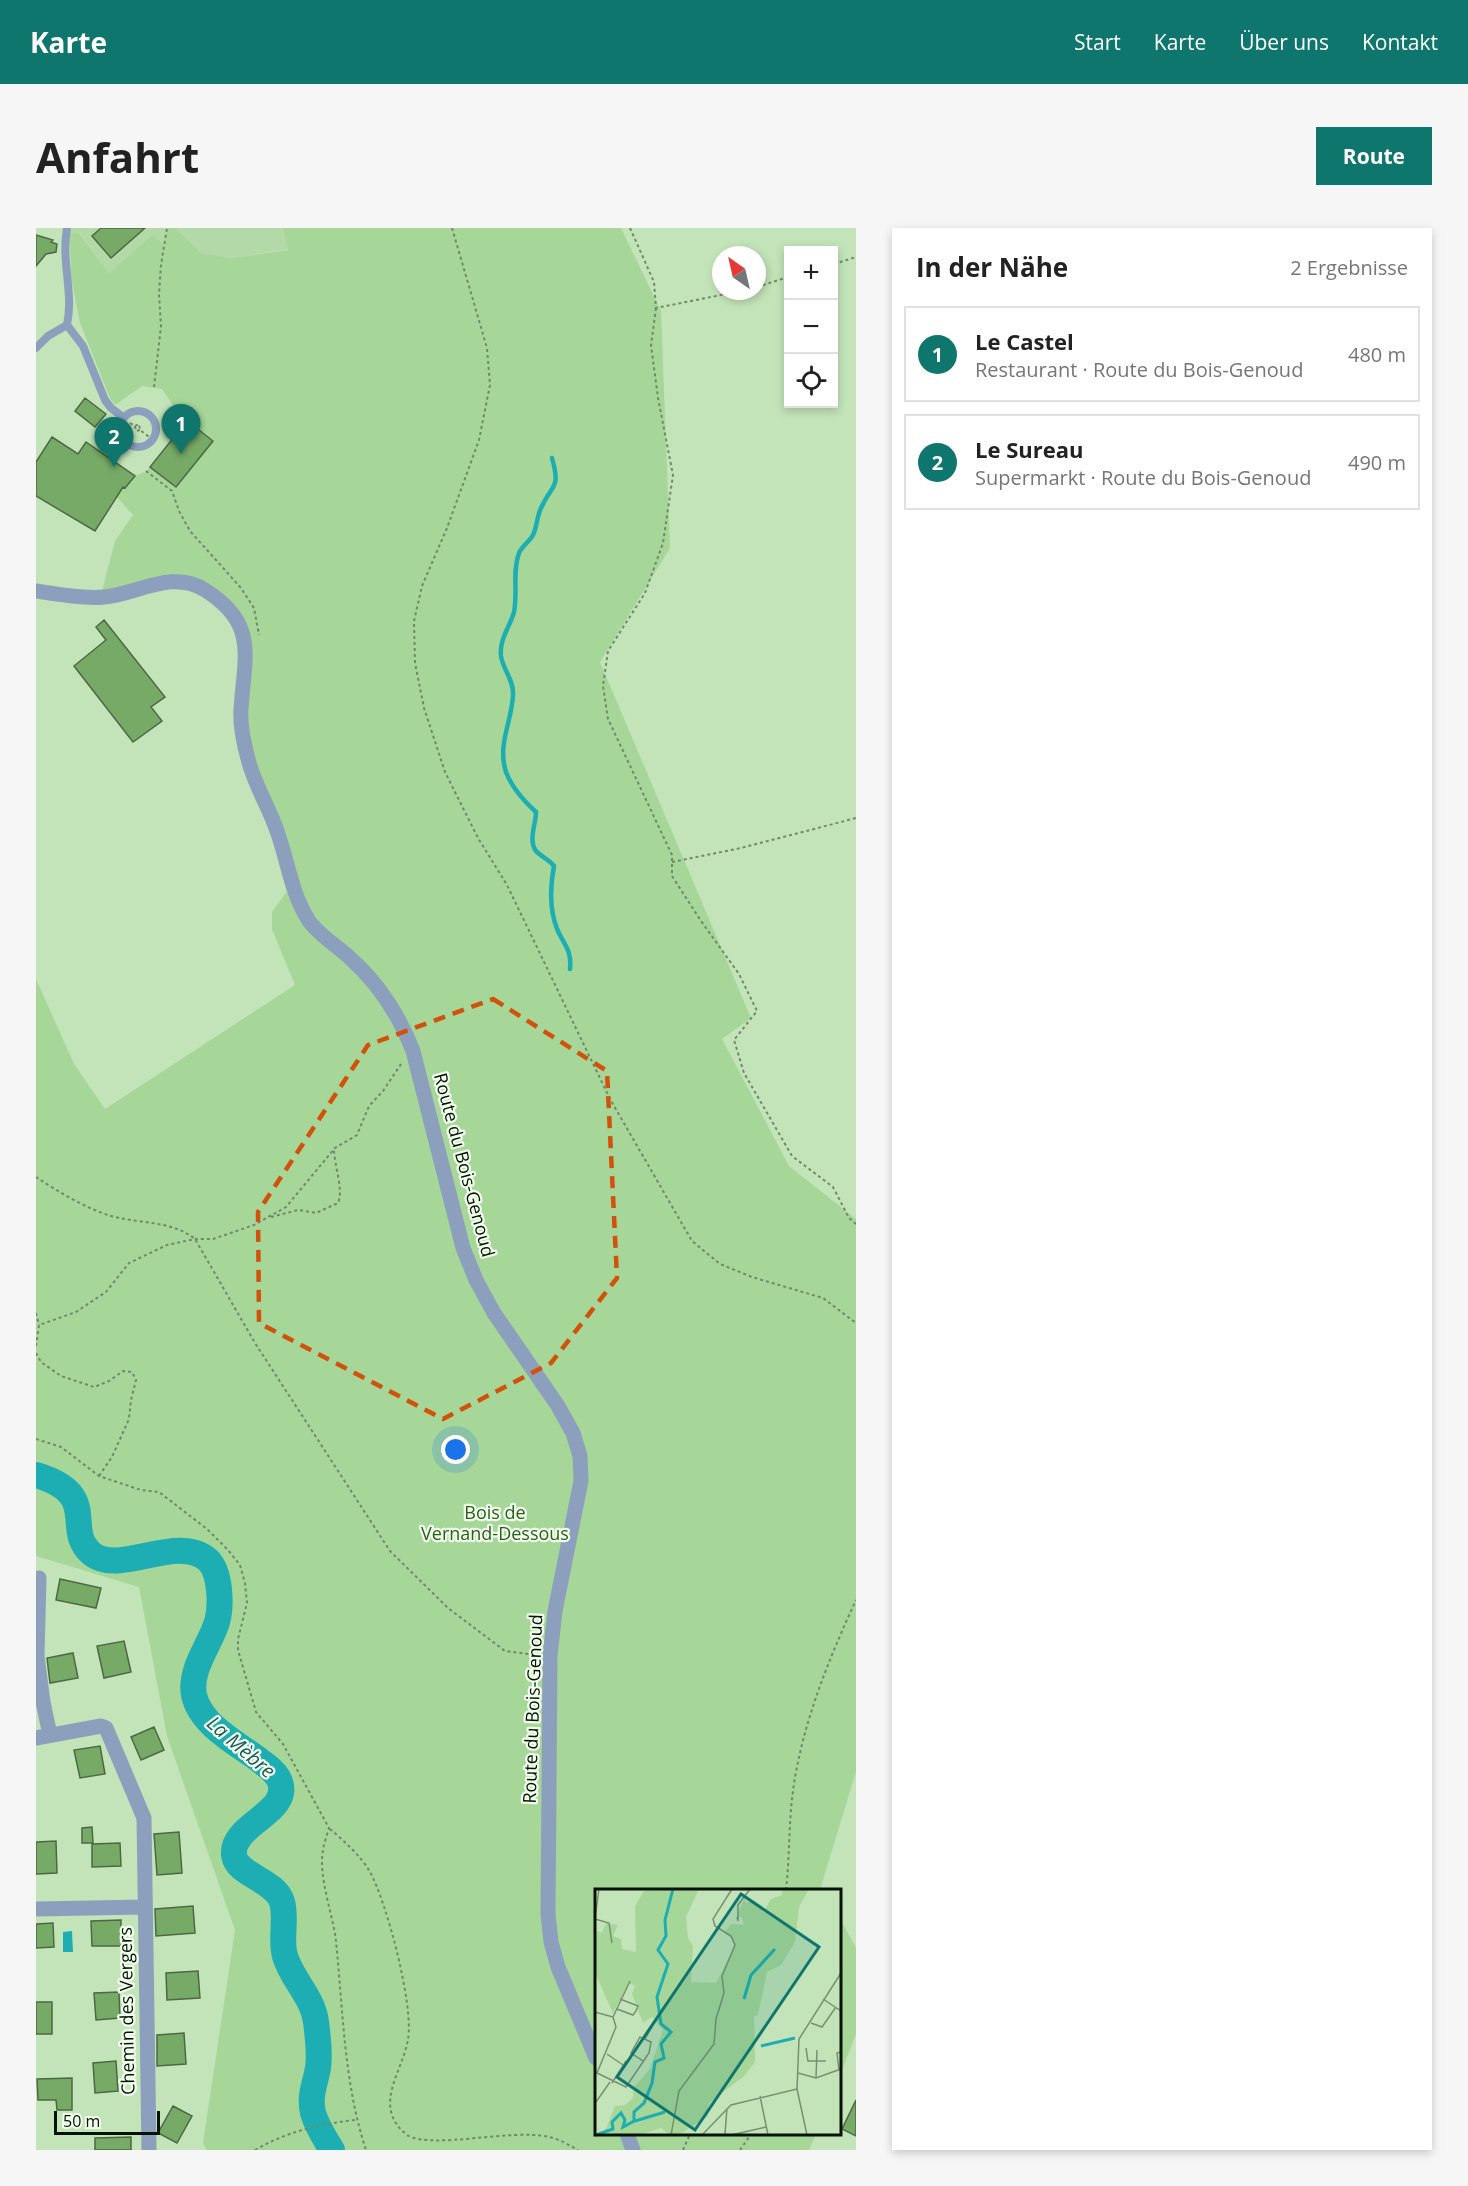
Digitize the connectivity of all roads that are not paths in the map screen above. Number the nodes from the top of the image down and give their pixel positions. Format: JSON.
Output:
{"nodes":[{"id":1,"x":67,"y":228,"type":"edge"},
{"id":2,"x":68,"y":326,"type":"junction"},
{"id":3,"x":36,"y":348,"type":"edge"},
{"id":4,"x":123,"y":417,"type":"junction"},
{"id":5,"x":36,"y":591,"type":"edge"},
{"id":6,"x":39,"y":1578,"type":"dead end"},
{"id":7,"x":43,"y":1736,"type":"edge"},
{"id":8,"x":144,"y":1907,"type":"junction"},
{"id":9,"x":36,"y":1909,"type":"edge"},
{"id":10,"x":595,"y":2053,"type":"edge"},
{"id":11,"x":628,"y":2135,"type":"edge"},
{"id":12,"x":149,"y":2150,"type":"edge"},
{"id":13,"x":633,"y":2150,"type":"edge"}],
"edges":[{"from":1,"to":2,"type":"lane"},
{"from":2,"to":3,"type":"lane"},
{"from":2,"to":4,"type":"lane"},
{"from":4,"to":4,"type":"lane"},
{"from":5,"to":10,"type":"street","name":"Route du Bois-Genoud"},
{"from":6,"to":7,"type":"street"},
{"from":7,"to":8,"type":"street","name":"Chemin des Vergers"},
{"from":8,"to":9,"type":"street","name":"Chemin des Vergers"},
{"from":8,"to":12,"type":"street","name":"Chemin des Vergers"},
{"from":11,"to":13,"type":"street"}]}
